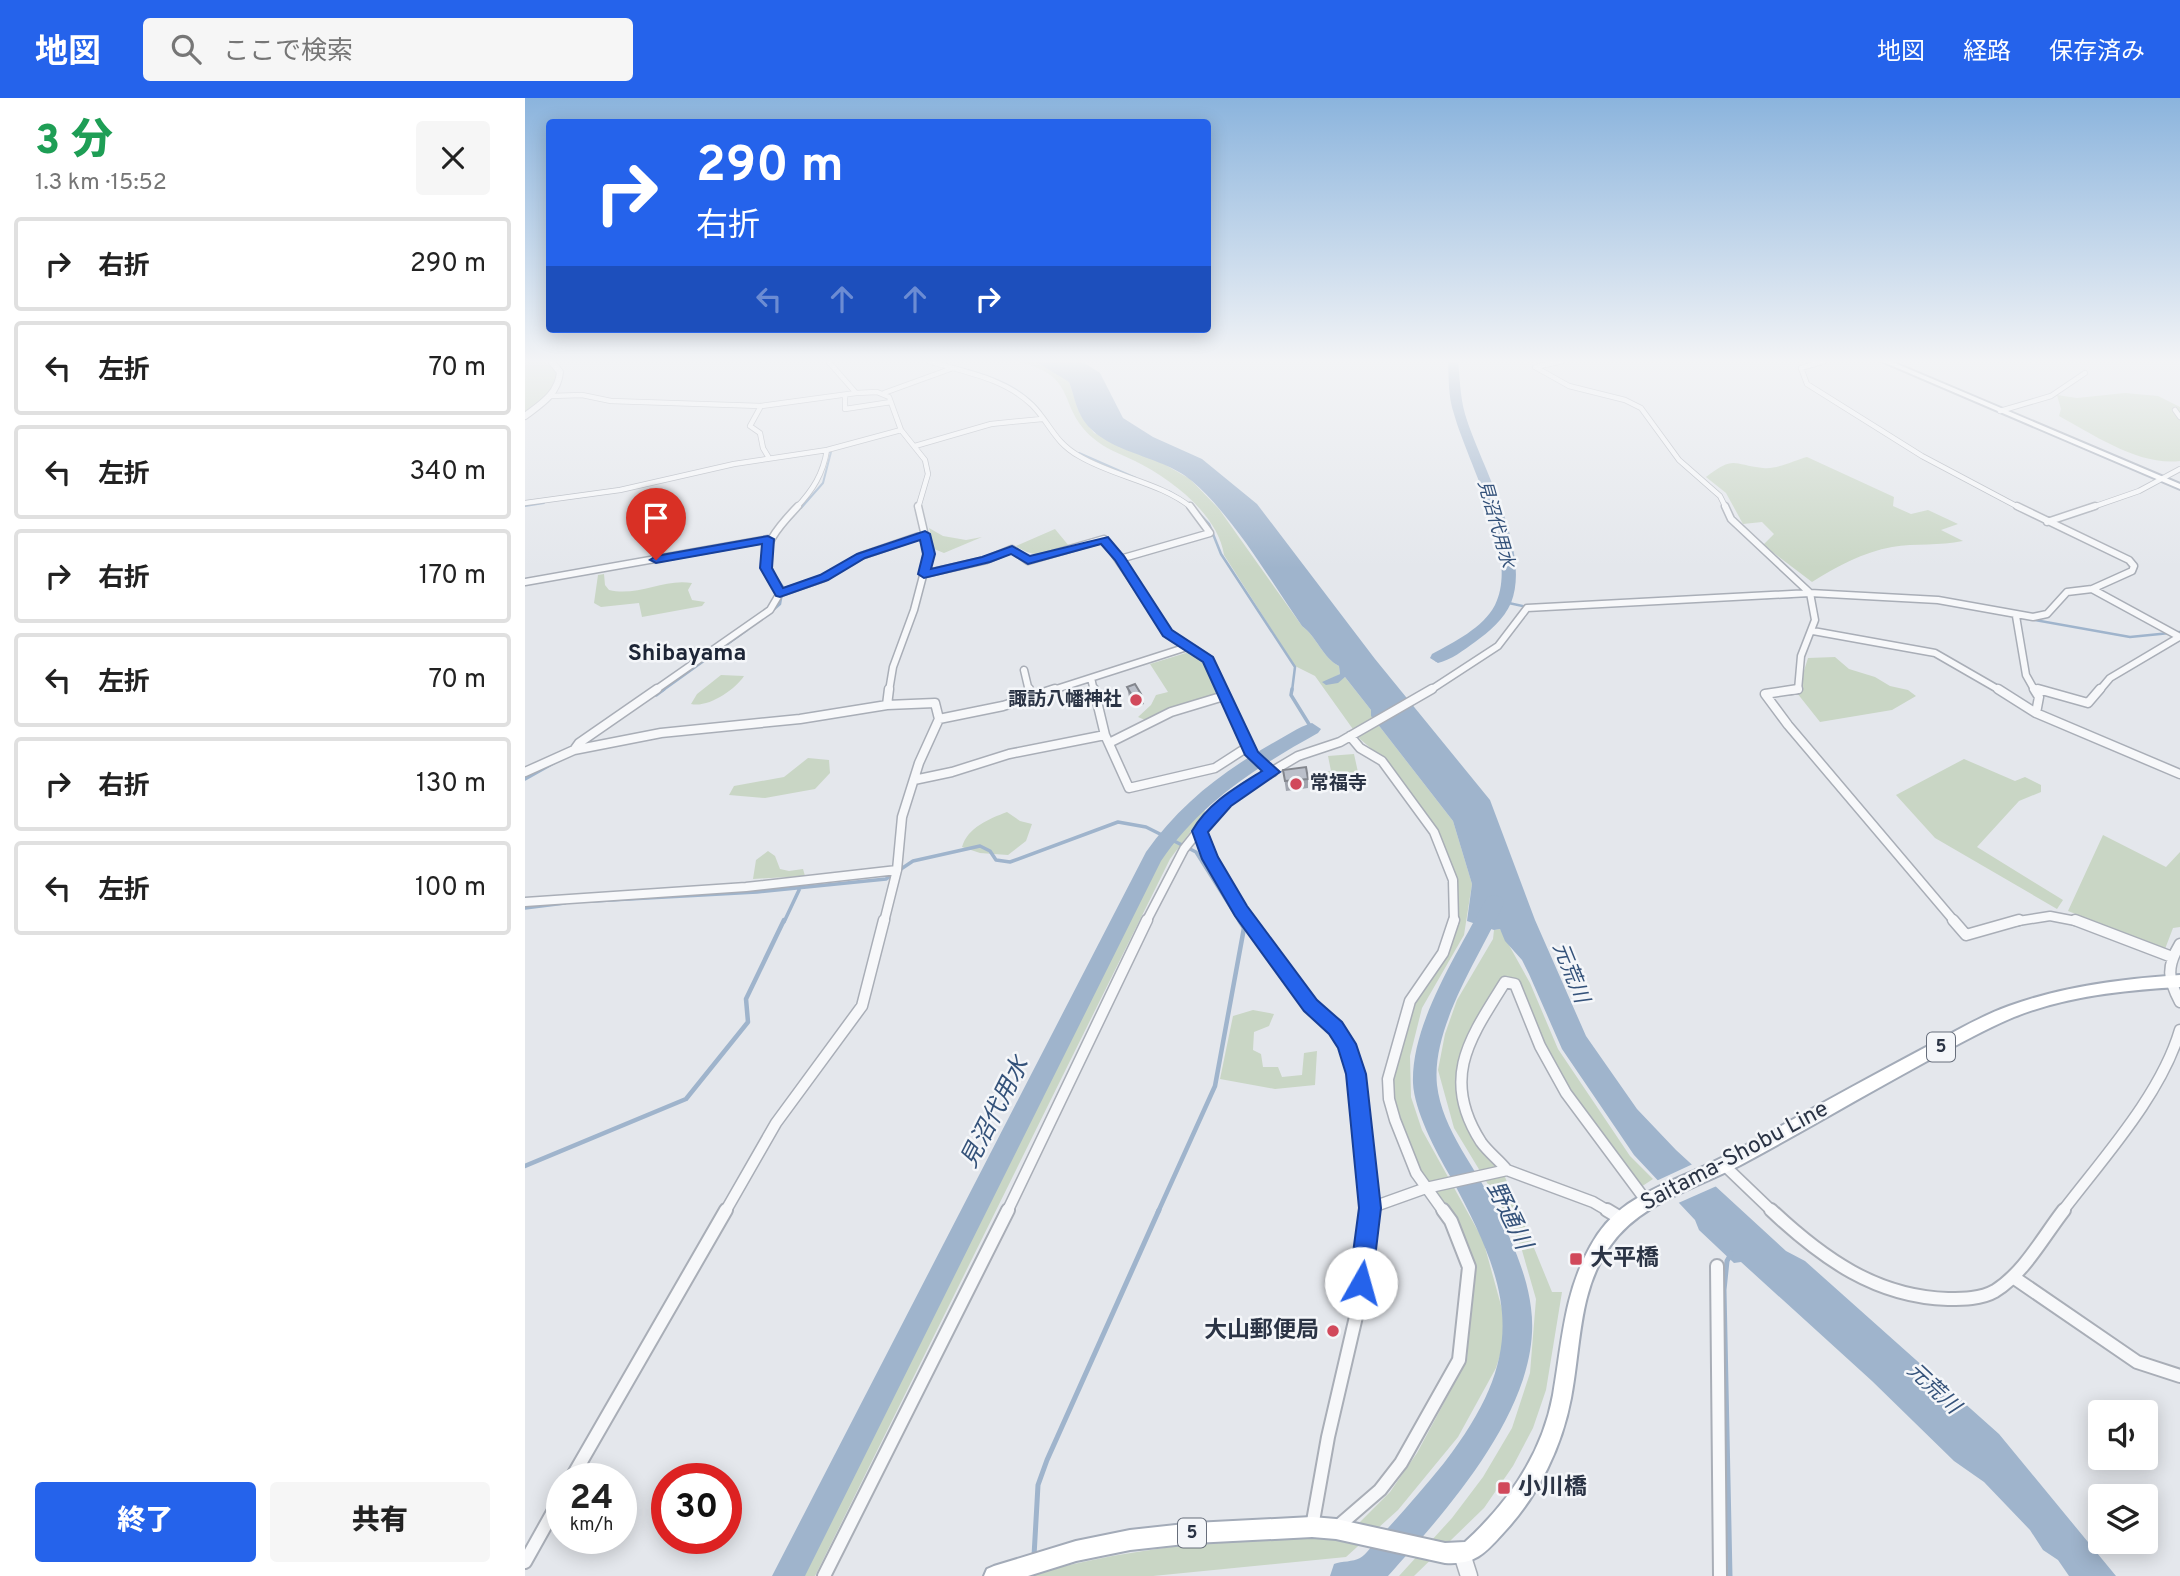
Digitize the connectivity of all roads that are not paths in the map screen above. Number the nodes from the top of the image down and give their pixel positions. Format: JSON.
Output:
{"nodes":[{"id":1,"x":756,"y":430,"type":"edge"},
{"id":2,"x":901,"y":430,"type":"joint"},
{"id":3,"x":970,"y":430,"type":"edge"},
{"id":4,"x":1049,"y":430,"type":"edge"},
{"id":5,"x":1657,"y":430,"type":"edge"},
{"id":6,"x":1880,"y":430,"type":"edge"},
{"id":7,"x":2045,"y":430,"type":"edge"},
{"id":8,"x":915,"y":446,"type":"junction"},
{"id":9,"x":827,"y":450,"type":"junction"},
{"id":10,"x":769,"y":458,"type":"junction"},
{"id":11,"x":2180,"y":469,"type":"edge"},
{"id":12,"x":2163,"y":480,"type":"junction"},
{"id":13,"x":2180,"y":487,"type":"edge"},
{"id":14,"x":525,"y":504,"type":"edge"},
{"id":15,"x":2047,"y":522,"type":"junction"},
{"id":16,"x":925,"y":534,"type":"junction"},
{"id":17,"x":768,"y":539,"type":"junction"},
{"id":18,"x":1120,"y":559,"type":"junction"},
{"id":19,"x":924,"y":574,"type":"junction"},
{"id":20,"x":525,"y":582,"type":"edge"},
{"id":21,"x":2092,"y":589,"type":"junction"},
{"id":22,"x":780,"y":593,"type":"junction"},
{"id":23,"x":1810,"y":593,"type":"junction"},
{"id":24,"x":2016,"y":616,"type":"junction"},
{"id":25,"x":1813,"y":631,"type":"junction"},
{"id":26,"x":2180,"y":637,"type":"edge"},
{"id":27,"x":1187,"y":647,"type":"junction"},
{"id":28,"x":1024,"y":670,"type":"dead end"},
{"id":29,"x":1091,"y":678,"type":"junction"},
{"id":30,"x":2033,"y":688,"type":"junction"},
{"id":31,"x":1224,"y":696,"type":"junction"},
{"id":32,"x":1031,"y":697,"type":"junction"},
{"id":33,"x":887,"y":705,"type":"junction"},
{"id":34,"x":2036,"y":713,"type":"junction"},
{"id":35,"x":939,"y":719,"type":"junction"},
{"id":36,"x":1353,"y":734,"type":"junction"},
{"id":37,"x":1107,"y":739,"type":"junction"},
{"id":38,"x":1249,"y":746,"type":"junction"},
{"id":39,"x":574,"y":750,"type":"junction"},
{"id":40,"x":525,"y":772,"type":"edge"},
{"id":41,"x":1273,"y":772,"type":"junction"},
{"id":42,"x":2180,"y":774,"type":"edge"},
{"id":43,"x":914,"y":780,"type":"junction"},
{"id":44,"x":1200,"y":831,"type":"junction"},
{"id":45,"x":897,"y":870,"type":"junction"},
{"id":46,"x":525,"y":902,"type":"edge"},
{"id":47,"x":2177,"y":951,"type":"edge"},
{"id":48,"x":2174,"y":981,"type":"edge"},
{"id":49,"x":2180,"y":1002,"type":"edge"},
{"id":50,"x":2180,"y":1030,"type":"edge"},
{"id":51,"x":1723,"y":1167,"type":"junction"},
{"id":52,"x":1504,"y":1170,"type":"junction"},
{"id":53,"x":1427,"y":1188,"type":"junction"},
{"id":54,"x":1649,"y":1201,"type":"junction"},
{"id":55,"x":1370,"y":1208,"type":"junction"},
{"id":56,"x":1622,"y":1219,"type":"junction"},
{"id":57,"x":1717,"y":1266,"type":"dead end"},
{"id":58,"x":2013,"y":1277,"type":"junction"},
{"id":59,"x":2180,"y":1376,"type":"edge"},
{"id":60,"x":580,"y":1463,"type":"edge"},
{"id":61,"x":546,"y":1525,"type":"edge"},
{"id":62,"x":1313,"y":1527,"type":"junction"},
{"id":63,"x":1341,"y":1530,"type":"junction"},
{"id":64,"x":1462,"y":1554,"type":"junction"},
{"id":65,"x":525,"y":1562,"type":"edge"},
{"id":66,"x":824,"y":1576,"type":"edge"},
{"id":67,"x":994,"y":1576,"type":"edge"},
{"id":68,"x":1469,"y":1576,"type":"edge"},
{"id":69,"x":1720,"y":1576,"type":"edge"}],
"edges":[{"from":1,"to":10,"type":"street"},
{"from":2,"to":8,"type":"street"},
{"from":2,"to":9,"type":"street"},
{"from":3,"to":8,"type":"street"},
{"from":4,"to":18,"type":"street"},
{"from":5,"to":23,"type":"street"},
{"from":6,"to":15,"type":"street"},
{"from":7,"to":12,"type":"main road"},
{"from":8,"to":16,"type":"street"},
{"from":9,"to":10,"type":"street"},
{"from":9,"to":17,"type":"street"},
{"from":10,"to":14,"type":"street"},
{"from":11,"to":12,"type":"street"},
{"from":12,"to":13,"type":"main road"},
{"from":12,"to":15,"type":"street"},
{"from":15,"to":21,"type":"street"},
{"from":16,"to":19,"type":"street"},
{"from":16,"to":22,"type":"street"},
{"from":17,"to":20,"type":"street"},
{"from":17,"to":22,"type":"street"},
{"from":18,"to":19,"type":"street"},
{"from":18,"to":27,"type":"street"},
{"from":19,"to":33,"type":"street"},
{"from":21,"to":24,"type":"street"},
{"from":21,"to":26,"type":"street"},
{"from":22,"to":39,"type":"street"},
{"from":23,"to":24,"type":"street"},
{"from":23,"to":25,"type":"street"},
{"from":23,"to":36,"type":"street"},
{"from":24,"to":30,"type":"street"},
{"from":25,"to":34,"type":"street"},
{"from":25,"to":47,"type":"street"},
{"from":26,"to":30,"type":"street"},
{"from":27,"to":29,"type":"street"},
{"from":27,"to":31,"type":"street"},
{"from":28,"to":32,"type":"street"},
{"from":29,"to":32,"type":"street"},
{"from":29,"to":37,"type":"street"},
{"from":30,"to":34,"type":"street"},
{"from":31,"to":37,"type":"street"},
{"from":31,"to":38,"type":"street"},
{"from":32,"to":35,"type":"street"},
{"from":33,"to":35,"type":"street"},
{"from":33,"to":39,"type":"street"},
{"from":34,"to":42,"type":"street"},
{"from":35,"to":43,"type":"street"},
{"from":36,"to":41,"type":"street"},
{"from":36,"to":53,"type":"street"},
{"from":37,"to":38,"type":"street"},
{"from":37,"to":43,"type":"street"},
{"from":38,"to":41,"type":"street"},
{"from":39,"to":40,"type":"street"},
{"from":41,"to":44,"type":"street"},
{"from":43,"to":45,"type":"street"},
{"from":44,"to":55,"type":"street"},
{"from":44,"to":66,"type":"street"},
{"from":45,"to":46,"type":"street"},
{"from":45,"to":60,"type":"street"},
{"from":47,"to":48,"type":"street"},
{"from":48,"to":49,"type":"street"},
{"from":48,"to":51,"type":"main road","name":"Saitama-Shobu Line","number":"5"},
{"from":50,"to":58,"type":"street"},
{"from":51,"to":54,"type":"main road","name":"Saitama-Shobu Line","number":"5"},
{"from":51,"to":58,"type":"street"},
{"from":52,"to":53,"type":"street"},
{"from":52,"to":54,"type":"street"},
{"from":52,"to":56,"type":"street"},
{"from":53,"to":55,"type":"street"},
{"from":53,"to":63,"type":"street"},
{"from":54,"to":56,"type":"main road","name":"Saitama-Shobu Line","number":"5"},
{"from":55,"to":62,"type":"street"},
{"from":56,"to":64,"type":"main road","name":"Saitama-Shobu Line","number":"5"},
{"from":57,"to":69,"type":"street"},
{"from":58,"to":59,"type":"street"},
{"from":61,"to":65,"type":"street"},
{"from":62,"to":63,"type":"main road","number":"5"},
{"from":62,"to":67,"type":"main road","number":"5"},
{"from":63,"to":64,"type":"main road","number":"5"},
{"from":64,"to":68,"type":"street"}]}
